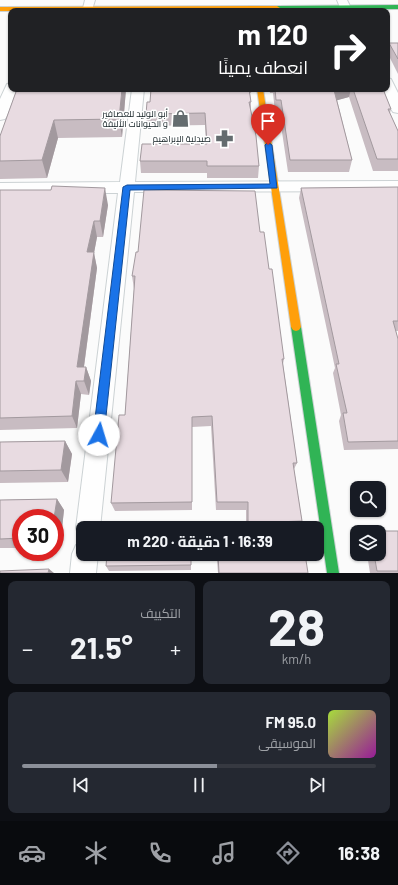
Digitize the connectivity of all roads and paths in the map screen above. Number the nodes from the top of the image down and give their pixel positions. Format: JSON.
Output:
{"nodes":[{"id":1,"x":89,"y":4,"type":"edge"},
{"id":2,"x":347,"y":6,"type":"edge"},
{"id":3,"x":398,"y":7,"type":"edge"},
{"id":4,"x":18,"y":8,"type":"edge"},
{"id":5,"x":390,"y":89,"type":"edge"},
{"id":6,"x":9,"y":92,"type":"edge"},
{"id":7,"x":138,"y":92,"type":"edge"},
{"id":8,"x":260,"y":92,"type":"edge"},
{"id":9,"x":398,"y":109,"type":"edge"},
{"id":10,"x":0,"y":116,"type":"edge"},
{"id":11,"x":274,"y":186,"type":"junction"},
{"id":12,"x":398,"y":186,"type":"edge"},
{"id":13,"x":127,"y":187,"type":"junction"},
{"id":14,"x":0,"y":188,"type":"edge"},
{"id":15,"x":89,"y":521,"type":"edge"},
{"id":16,"x":84,"y":561,"type":"edge"},
{"id":17,"x":83,"y":573,"type":"edge"},
{"id":18,"x":333,"y":573,"type":"edge"}],
"edges":[{"from":1,"to":2,"type":"street"},
{"from":1,"to":4,"type":"street"},
{"from":2,"to":3,"type":"street"},
{"from":5,"to":9,"type":"street"},
{"from":6,"to":10,"type":"street"},
{"from":7,"to":13,"type":"street"},
{"from":8,"to":11,"type":"street"},
{"from":11,"to":12,"type":"street"},
{"from":11,"to":13,"type":"street"},
{"from":11,"to":18,"type":"street"},
{"from":13,"to":14,"type":"street"},
{"from":13,"to":15,"type":"street"},
{"from":16,"to":17,"type":"street"}]}
